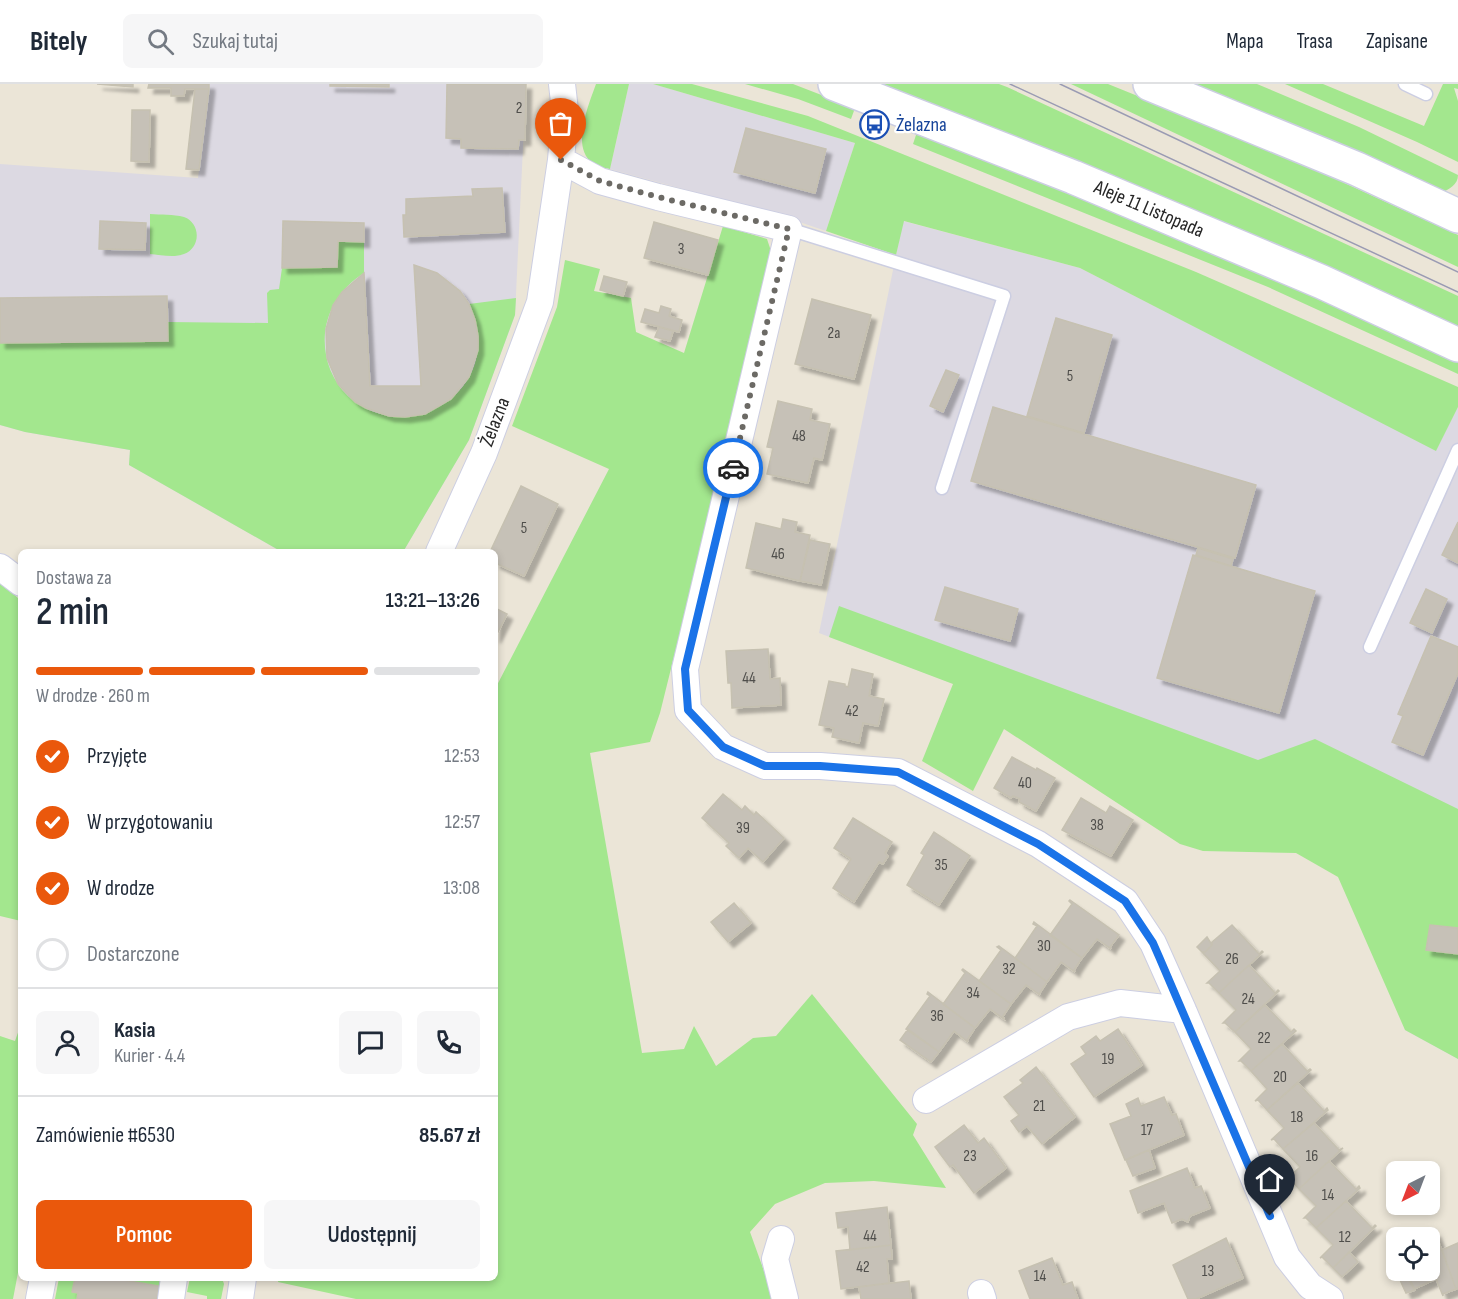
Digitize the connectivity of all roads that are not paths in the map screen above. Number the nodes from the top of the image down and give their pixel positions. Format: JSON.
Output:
{"nodes":[{"id":1,"x":562,"y":84,"type":"edge"},
{"id":2,"x":575,"y":84,"type":"edge"},
{"id":3,"x":835,"y":84,"type":"edge"},
{"id":4,"x":1150,"y":84,"type":"edge"},
{"id":5,"x":1405,"y":84,"type":"edge"},
{"id":6,"x":1426,"y":94,"type":"dead end"},
{"id":7,"x":565,"y":111,"type":"junction"},
{"id":8,"x":561,"y":160,"type":"junction"},
{"id":9,"x":1456,"y":209,"type":"edge"},
{"id":10,"x":789,"y":229,"type":"junction"},
{"id":11,"x":1458,"y":345,"type":"edge"},
{"id":12,"x":1458,"y":450,"type":"edge"},
{"id":13,"x":942,"y":488,"type":"dead end"},
{"id":14,"x":440,"y":549,"type":"edge"},
{"id":15,"x":0,"y":567,"type":"edge"},
{"id":16,"x":18,"y":581,"type":"edge"},
{"id":17,"x":1370,"y":647,"type":"dead end"},
{"id":18,"x":1184,"y":1010,"type":"junction"},
{"id":19,"x":926,"y":1100,"type":"dead end"},
{"id":20,"x":781,"y":1239,"type":"dead end"},
{"id":21,"x":42,"y":1281,"type":"edge"},
{"id":22,"x":174,"y":1281,"type":"edge"},
{"id":23,"x":243,"y":1281,"type":"edge"},
{"id":24,"x":39,"y":1299,"type":"edge"},
{"id":25,"x":171,"y":1299,"type":"edge"},
{"id":26,"x":240,"y":1299,"type":"edge"},
{"id":27,"x":785,"y":1299,"type":"edge"},
{"id":28,"x":1330,"y":1299,"type":"edge"}],
"edges":[{"from":1,"to":7,"type":"street","name":"Żelazna"},
{"from":2,"to":7,"type":"street","name":"Żelazna"},
{"from":3,"to":11,"type":"main road","name":"Aleje 11 Listopada"},
{"from":4,"to":9,"type":"main road"},
{"from":5,"to":6,"type":"lane"},
{"from":7,"to":8,"type":"street","name":"Żelazna"},
{"from":8,"to":10,"type":"street"},
{"from":8,"to":14,"type":"street","name":"Żelazna"},
{"from":10,"to":13,"type":"lane"},
{"from":10,"to":18,"type":"street"},
{"from":12,"to":17,"type":"lane"},
{"from":15,"to":16,"type":"street"},
{"from":18,"to":19,"type":"street"},
{"from":18,"to":28,"type":"street"},
{"from":20,"to":27,"type":"street"},
{"from":21,"to":24,"type":"street"},
{"from":22,"to":25,"type":"street"},
{"from":23,"to":26,"type":"street"}]}
